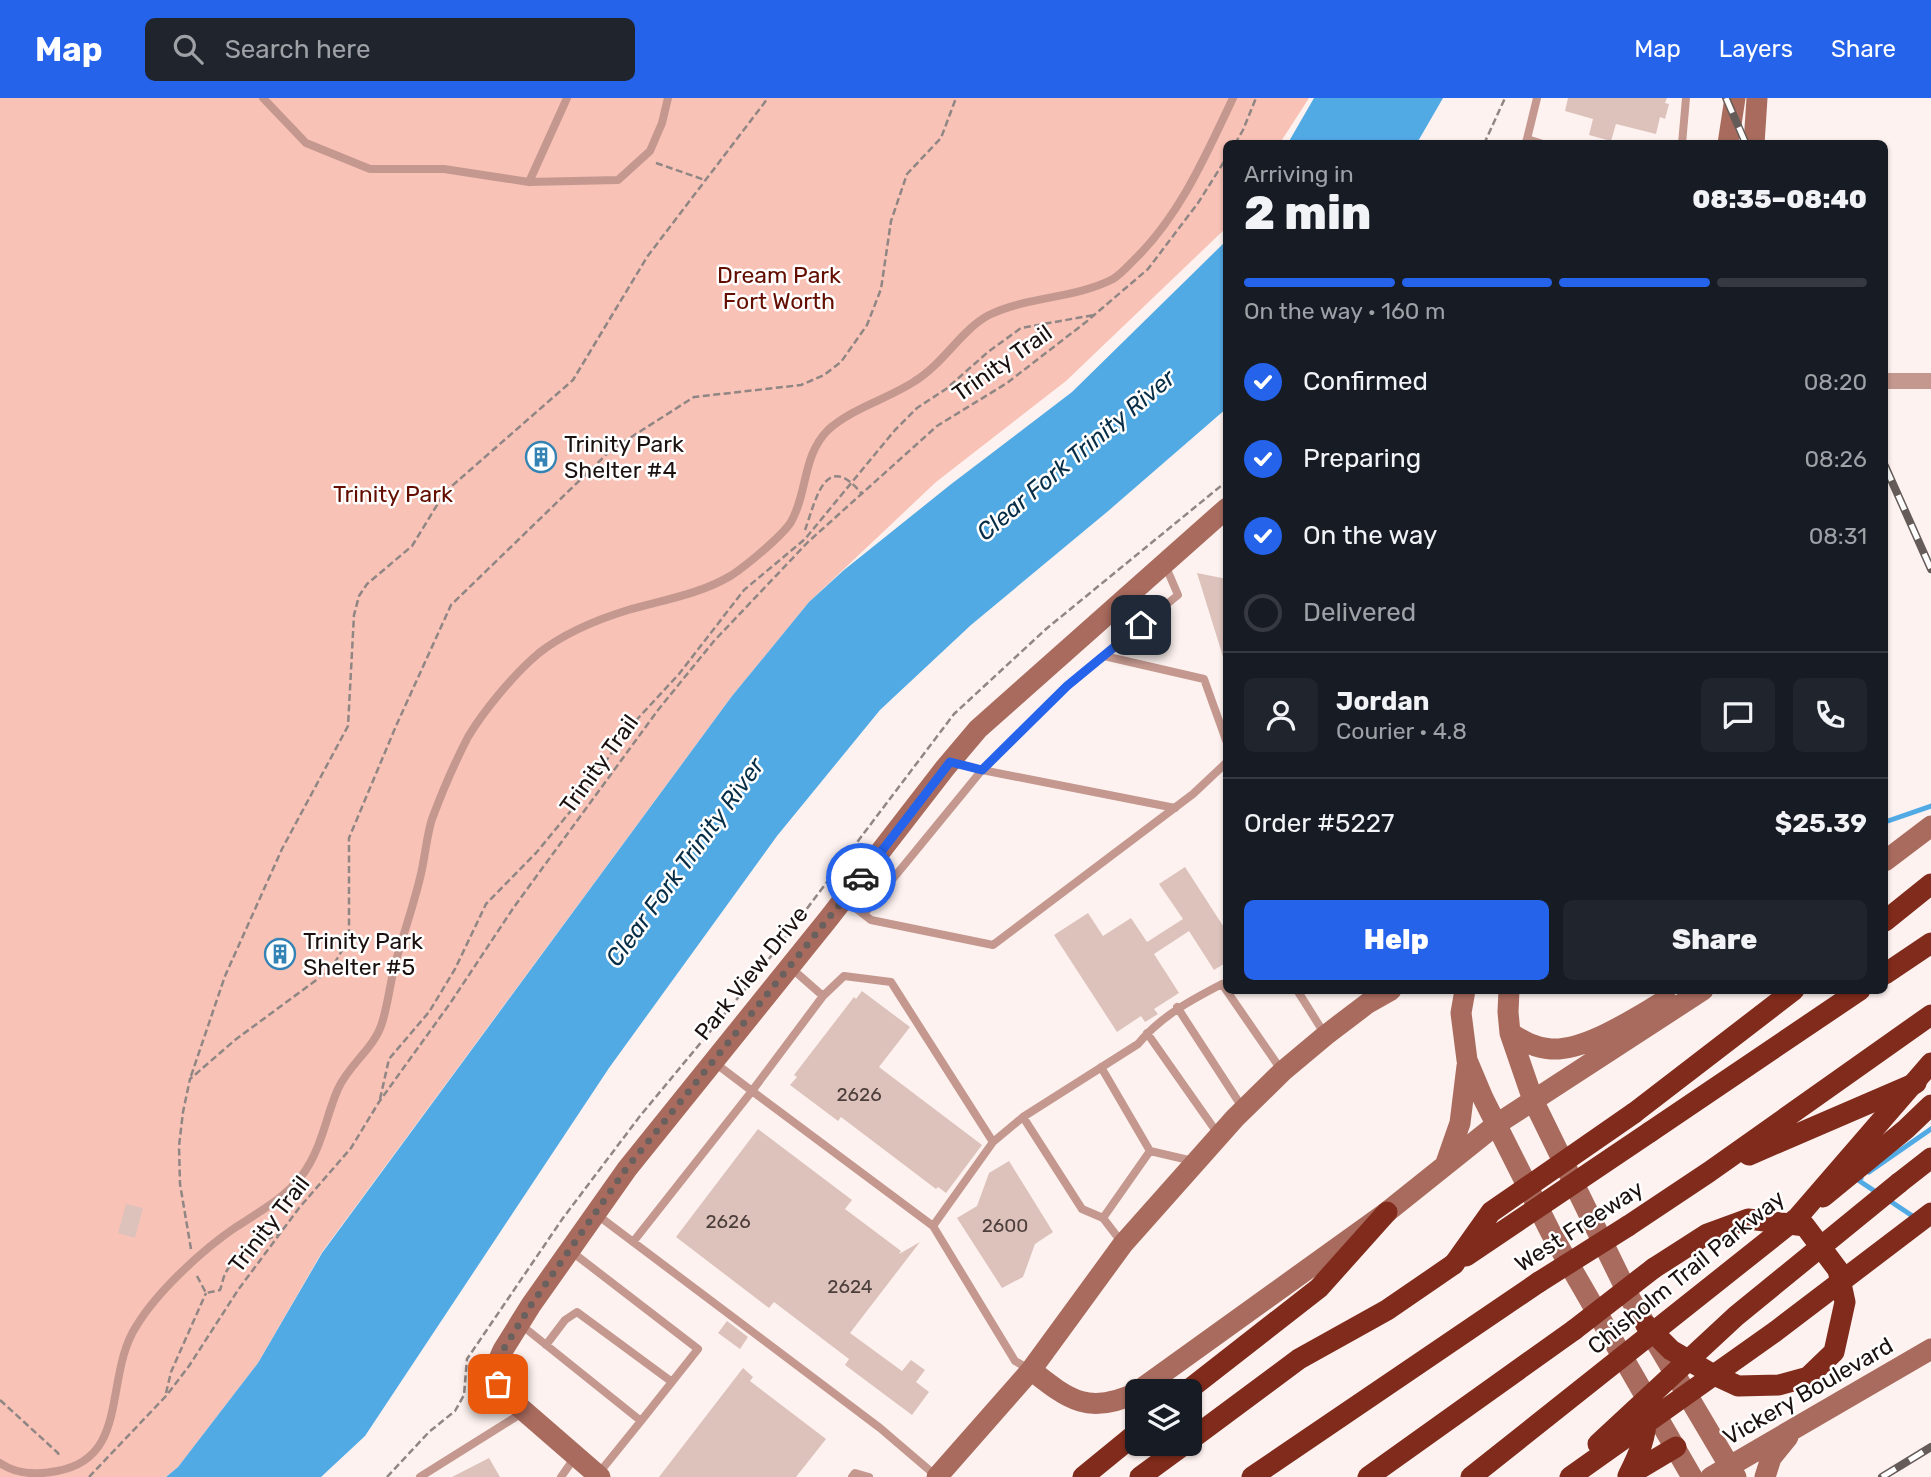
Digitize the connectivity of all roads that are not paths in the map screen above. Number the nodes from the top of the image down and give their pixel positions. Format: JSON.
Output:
{"nodes":[{"id":1,"x":263,"y":98,"type":"edge"},
{"id":2,"x":567,"y":98,"type":"edge"},
{"id":3,"x":668,"y":98,"type":"edge"},
{"id":4,"x":1233,"y":98,"type":"edge"},
{"id":5,"x":1537,"y":98,"type":"edge"},
{"id":6,"x":1686,"y":98,"type":"edge"},
{"id":7,"x":1735,"y":98,"type":"edge"},
{"id":8,"x":1757,"y":98,"type":"edge"},
{"id":9,"x":1526,"y":140,"type":"edge"},
{"id":10,"x":1682,"y":140,"type":"edge"},
{"id":11,"x":1729,"y":140,"type":"edge"},
{"id":12,"x":1754,"y":140,"type":"edge"},
{"id":13,"x":529,"y":182,"type":"junction"},
{"id":14,"x":1888,"y":381,"type":"edge"},
{"id":15,"x":1931,"y":381,"type":"edge"},
{"id":16,"x":1223,"y":511,"type":"edge"},
{"id":17,"x":1164,"y":562,"type":"junction"},
{"id":18,"x":1104,"y":656,"type":"junction"},
{"id":19,"x":1223,"y":732,"type":"edge"},
{"id":20,"x":950,"y":762,"type":"junction"},
{"id":21,"x":1223,"y":766,"type":"edge"},
{"id":22,"x":982,"y":770,"type":"junction"},
{"id":23,"x":1175,"y":808,"type":"junction"},
{"id":24,"x":1931,"y":826,"type":"edge"},
{"id":25,"x":1888,"y":859,"type":"edge"},
{"id":26,"x":1925,"y":889,"type":"edge"},
{"id":27,"x":844,"y":899,"type":"junction"},
{"id":28,"x":864,"y":914,"type":"junction"},
{"id":29,"x":1888,"y":919,"type":"edge"},
{"id":30,"x":1931,"y":943,"type":"edge"},
{"id":31,"x":790,"y":967,"type":"junction"},
{"id":32,"x":1888,"y":972,"type":"edge"},
{"id":33,"x":1223,"y":985,"type":"edge"},
{"id":34,"x":1229,"y":994,"type":"edge"},
{"id":35,"x":1300,"y":994,"type":"edge"},
{"id":36,"x":1384,"y":994,"type":"edge"},
{"id":37,"x":1464,"y":994,"type":"edge"},
{"id":38,"x":1509,"y":994,"type":"edge"},
{"id":39,"x":1677,"y":994,"type":"edge"},
{"id":40,"x":1697,"y":994,"type":"edge"},
{"id":41,"x":1789,"y":994,"type":"edge"},
{"id":42,"x":1854,"y":994,"type":"edge"},
{"id":43,"x":823,"y":996,"type":"junction"},
{"id":44,"x":1177,"y":1007,"type":"junction"},
{"id":45,"x":1931,"y":1015,"type":"edge"},
{"id":46,"x":1147,"y":1033,"type":"junction"},
{"id":47,"x":1510,"y":1033,"type":"junction"},
{"id":48,"x":1326,"y":1035,"type":"junction"},
{"id":49,"x":1467,"y":1060,"type":"junction"},
{"id":50,"x":713,"y":1062,"type":"junction"},
{"id":51,"x":1931,"y":1063,"type":"edge"},
{"id":52,"x":1101,"y":1067,"type":"junction"},
{"id":53,"x":1283,"y":1071,"type":"junction"},
{"id":54,"x":1931,"y":1076,"type":"edge"},
{"id":55,"x":752,"y":1091,"type":"junction"},
{"id":56,"x":1532,"y":1100,"type":"junction"},
{"id":57,"x":1931,"y":1105,"type":"edge"},
{"id":58,"x":1243,"y":1110,"type":"junction"},
{"id":59,"x":1023,"y":1117,"type":"junction"},
{"id":60,"x":1497,"y":1124,"type":"junction"},
{"id":61,"x":1219,"y":1135,"type":"junction"},
{"id":62,"x":993,"y":1142,"type":"junction"},
{"id":63,"x":1150,"y":1151,"type":"junction"},
{"id":64,"x":1931,"y":1158,"type":"edge"},
{"id":65,"x":1195,"y":1162,"type":"junction"},
{"id":66,"x":1445,"y":1164,"type":"junction"},
{"id":67,"x":1709,"y":1172,"type":"junction"},
{"id":68,"x":1387,"y":1212,"type":"junction"},
{"id":69,"x":1931,"y":1213,"type":"edge"},
{"id":70,"x":596,"y":1214,"type":"junction"},
{"id":71,"x":1103,"y":1218,"type":"junction"},
{"id":72,"x":1797,"y":1218,"type":"junction"},
{"id":73,"x":933,"y":1226,"type":"junction"},
{"id":74,"x":633,"y":1242,"type":"junction"},
{"id":75,"x":1123,"y":1244,"type":"junction"},
{"id":76,"x":570,"y":1250,"type":"junction"},
{"id":77,"x":1454,"y":1264,"type":"junction"},
{"id":78,"x":520,"y":1324,"type":"junction"},
{"id":79,"x":1646,"y":1325,"type":"junction"},
{"id":80,"x":547,"y":1345,"type":"junction"},
{"id":81,"x":1931,"y":1349,"type":"edge"},
{"id":82,"x":1031,"y":1370,"type":"junction"},
{"id":83,"x":1155,"y":1379,"type":"edge"},
{"id":84,"x":1202,"y":1379,"type":"edge"},
{"id":85,"x":672,"y":1382,"type":"junction"},
{"id":86,"x":1644,"y":1394,"type":"junction"},
{"id":87,"x":1125,"y":1397,"type":"edge"},
{"id":88,"x":525,"y":1412,"type":"junction"},
{"id":89,"x":641,"y":1421,"type":"junction"},
{"id":90,"x":1797,"y":1427,"type":"junction"},
{"id":91,"x":1709,"y":1429,"type":"junction"},
{"id":92,"x":1202,"y":1431,"type":"edge"},
{"id":93,"x":1125,"y":1443,"type":"edge"},
{"id":94,"x":1676,"y":1447,"type":"junction"},
{"id":95,"x":576,"y":1456,"type":"junction"},
{"id":96,"x":1169,"y":1456,"type":"edge"},
{"id":97,"x":2,"y":1468,"type":"edge"},
{"id":98,"x":1733,"y":1472,"type":"edge"},
{"id":99,"x":599,"y":1476,"type":"edge"},
{"id":100,"x":1627,"y":1476,"type":"edge"},
{"id":101,"x":420,"y":1477,"type":"edge"},
{"id":102,"x":561,"y":1477,"type":"edge"},
{"id":103,"x":852,"y":1477,"type":"edge"},
{"id":104,"x":869,"y":1477,"type":"edge"},
{"id":105,"x":937,"y":1477,"type":"edge"},
{"id":106,"x":1083,"y":1477,"type":"edge"},
{"id":107,"x":1140,"y":1477,"type":"edge"},
{"id":108,"x":1252,"y":1477,"type":"edge"},
{"id":109,"x":1368,"y":1477,"type":"edge"},
{"id":110,"x":1471,"y":1477,"type":"edge"},
{"id":111,"x":1563,"y":1477,"type":"edge"},
{"id":112,"x":1570,"y":1477,"type":"edge"},
{"id":113,"x":1692,"y":1477,"type":"edge"},
{"id":114,"x":1711,"y":1477,"type":"edge"},
{"id":115,"x":1765,"y":1477,"type":"edge"}],
"edges":[{"from":1,"to":13,"type":"lane"},
{"from":2,"to":13,"type":"lane"},
{"from":3,"to":13,"type":"lane"},
{"from":4,"to":97,"type":"lane"},
{"from":5,"to":9,"type":"lane"},
{"from":6,"to":10,"type":"lane"},
{"from":7,"to":11,"type":"street"},
{"from":8,"to":12,"type":"street"},
{"from":14,"to":15,"type":"street"},
{"from":16,"to":17,"type":"street","name":"Park View Drive"},
{"from":17,"to":18,"type":"lane"},
{"from":17,"to":20,"type":"street","name":"Park View Drive"},
{"from":18,"to":19,"type":"lane"},
{"from":18,"to":22,"type":"lane"},
{"from":20,"to":22,"type":"lane"},
{"from":20,"to":27,"type":"street","name":"Park View Drive"},
{"from":21,"to":23,"type":"lane"},
{"from":22,"to":23,"type":"lane"},
{"from":22,"to":28,"type":"lane"},
{"from":23,"to":28,"type":"lane"},
{"from":24,"to":25,"type":"street"},
{"from":26,"to":29,"type":"highway"},
{"from":27,"to":28,"type":"lane"},
{"from":27,"to":31,"type":"street","name":"Park View Drive"},
{"from":30,"to":32,"type":"highway"},
{"from":31,"to":43,"type":"lane"},
{"from":31,"to":50,"type":"street","name":"Park View Drive"},
{"from":33,"to":44,"type":"lane"},
{"from":34,"to":53,"type":"lane"},
{"from":35,"to":48,"type":"lane"},
{"from":36,"to":48,"type":"street"},
{"from":37,"to":49,"type":"street"},
{"from":38,"to":47,"type":"street"},
{"from":39,"to":47,"type":"street"},
{"from":40,"to":56,"type":"street"},
{"from":41,"to":77,"type":"highway","bridge":true},
{"from":42,"to":77,"type":"highway","name":"West Freeway","bridge":true},
{"from":43,"to":55,"type":"lane"},
{"from":43,"to":62,"type":"lane"},
{"from":44,"to":46,"type":"lane"},
{"from":44,"to":58,"type":"lane"},
{"from":45,"to":67,"type":"highway","name":"West Freeway"},
{"from":46,"to":52,"type":"lane"},
{"from":46,"to":61,"type":"lane"},
{"from":47,"to":56,"type":"street"},
{"from":48,"to":53,"type":"street"},
{"from":49,"to":60,"type":"street"},
{"from":49,"to":66,"type":"street"},
{"from":50,"to":55,"type":"lane"},
{"from":50,"to":70,"type":"street","name":"Park View Drive"},
{"from":51,"to":72,"type":"highway","bridge":true},
{"from":52,"to":59,"type":"lane"},
{"from":52,"to":63,"type":"lane"},
{"from":53,"to":58,"type":"street"},
{"from":54,"to":67,"type":"highway"},
{"from":55,"to":73,"type":"lane"},
{"from":55,"to":74,"type":"lane"},
{"from":56,"to":60,"type":"street"},
{"from":56,"to":79,"type":"street"},
{"from":57,"to":72,"type":"highway","name":"Chisholm Trail Parkway","bridge":true},
{"from":58,"to":61,"type":"street"},
{"from":59,"to":62,"type":"lane"},
{"from":59,"to":71,"type":"lane"},
{"from":60,"to":66,"type":"street"},
{"from":60,"to":86,"type":"street"},
{"from":61,"to":65,"type":"street"},
{"from":62,"to":73,"type":"lane"},
{"from":63,"to":65,"type":"lane"},
{"from":63,"to":71,"type":"lane"},
{"from":64,"to":111,"type":"highway","bridge":true},
{"from":65,"to":75,"type":"street"},
{"from":66,"to":68,"type":"street"},
{"from":67,"to":108,"type":"highway","name":"West Freeway","bridge":true},
{"from":68,"to":83,"type":"street"},
{"from":68,"to":84,"type":"highway"},
{"from":69,"to":112,"type":"highway","bridge":true},
{"from":70,"to":74,"type":"lane"},
{"from":70,"to":76,"type":"street","name":"Park View Drive"},
{"from":71,"to":75,"type":"lane"},
{"from":72,"to":110,"type":"highway","name":"Chisholm Trail Parkway","bridge":true},
{"from":73,"to":82,"type":"lane"},
{"from":74,"to":105,"type":"lane"},
{"from":75,"to":82,"type":"street"},
{"from":76,"to":78,"type":"street","name":"Park View Drive"},
{"from":76,"to":85,"type":"lane"},
{"from":77,"to":92,"type":"highway","name":"West Freeway"},
{"from":78,"to":80,"type":"lane"},
{"from":78,"to":88,"type":"street","name":"Park View Drive"},
{"from":79,"to":91,"type":"street"},
{"from":79,"to":109,"type":"highway","bridge":true},
{"from":80,"to":85,"type":"lane"},
{"from":80,"to":89,"type":"lane"},
{"from":81,"to":90,"type":"street","name":"Vickery Boulevard"},
{"from":82,"to":87,"type":"street"},
{"from":82,"to":105,"type":"street"},
{"from":85,"to":89,"type":"lane"},
{"from":86,"to":94,"type":"street"},
{"from":86,"to":100,"type":"highway"},
{"from":88,"to":95,"type":"street","name":"Park View Drive"},
{"from":88,"to":101,"type":"lane"},
{"from":89,"to":99,"type":"lane"},
{"from":90,"to":98,"type":"street","name":"Vickery Boulevard"},
{"from":90,"to":115,"type":"street"},
{"from":91,"to":94,"type":"street"},
{"from":91,"to":98,"type":"street"},
{"from":93,"to":106,"type":"highway"},
{"from":94,"to":100,"type":"highway"},
{"from":94,"to":113,"type":"street"},
{"from":95,"to":99,"type":"street","name":"Park View Drive"},
{"from":95,"to":102,"type":"lane"},
{"from":96,"to":107,"type":"highway"},
{"from":98,"to":114,"type":"street","name":"Vickery Boulevard"},
{"from":103,"to":104,"type":"lane"}]}
